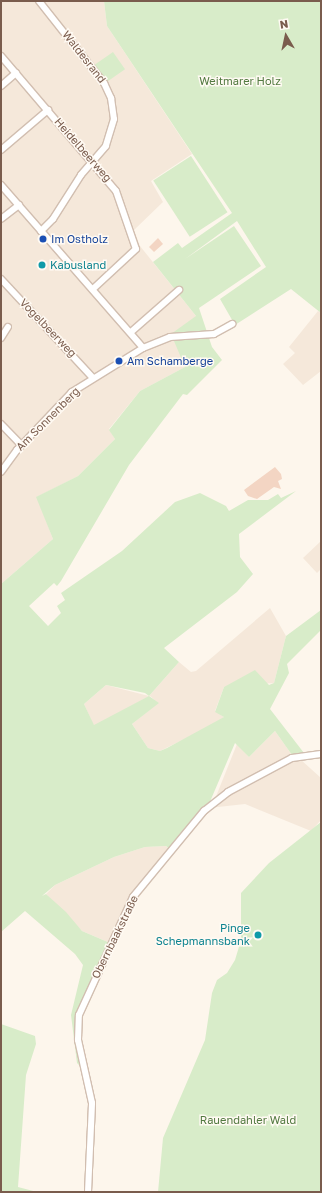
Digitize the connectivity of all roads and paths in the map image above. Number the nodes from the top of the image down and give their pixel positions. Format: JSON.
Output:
{"nodes":[{"id":1,"x":39,"y":1,"type":"edge"},
{"id":2,"x":1,"y":56,"type":"edge"},
{"id":3,"x":16,"y":73,"type":"junction"},
{"id":4,"x":1,"y":86,"type":"edge"},
{"id":5,"x":48,"y":110,"type":"junction"},
{"id":6,"x":1,"y":150,"type":"edge"},
{"id":7,"x":93,"y":162,"type":"junction"},
{"id":8,"x":1,"y":185,"type":"edge"},
{"id":9,"x":19,"y":205,"type":"junction"},
{"id":10,"x":1,"y":219,"type":"edge"},
{"id":11,"x":41,"y":231,"type":"junction"},
{"id":12,"x":1,"y":279,"type":"edge"},
{"id":13,"x":93,"y":289,"type":"junction"},
{"id":14,"x":179,"y":290,"type":"dead end"},
{"id":15,"x":232,"y":324,"type":"dead end"},
{"id":16,"x":8,"y":328,"type":"dead end"},
{"id":17,"x":131,"y":332,"type":"junction"},
{"id":18,"x":1,"y":338,"type":"edge"},
{"id":19,"x":143,"y":348,"type":"junction"},
{"id":20,"x":93,"y":378,"type":"junction"},
{"id":21,"x":1,"y":424,"type":"edge"},
{"id":22,"x":21,"y":445,"type":"junction"},
{"id":23,"x":1,"y":472,"type":"edge"},
{"id":24,"x":321,"y":754,"type":"edge"},
{"id":25,"x":88,"y":1192,"type":"edge"}],
"edges":[{"from":1,"to":7,"type":"street","name":"Waldesrand"},
{"from":2,"to":3,"type":"street","name":"Heidelbeerweg"},
{"from":3,"to":4,"type":"street"},
{"from":3,"to":5,"type":"street","name":"Heidelbeerweg"},
{"from":5,"to":6,"type":"street"},
{"from":5,"to":7,"type":"street","name":"Heidelbeerweg"},
{"from":7,"to":11,"type":"street","name":"Waldesrand"},
{"from":7,"to":13,"type":"street","name":"Heidelbeerweg"},
{"from":8,"to":9,"type":"street"},
{"from":9,"to":10,"type":"street"},
{"from":9,"to":11,"type":"street"},
{"from":11,"to":13,"type":"street"},
{"from":12,"to":20,"type":"street","name":"Vogelbeerweg"},
{"from":13,"to":17,"type":"street"},
{"from":14,"to":17,"type":"street"},
{"from":15,"to":19,"type":"street","name":"Am Sonnenberg"},
{"from":16,"to":18,"type":"street"},
{"from":17,"to":19,"type":"street"},
{"from":19,"to":20,"type":"street","name":"Am Sonnenberg"},
{"from":20,"to":22,"type":"street","name":"Am Sonnenberg"},
{"from":21,"to":22,"type":"street"},
{"from":22,"to":23,"type":"street","name":"Am Sonnenberg"},
{"from":24,"to":25,"type":"street","name":"Obernbaakstraße"}]}
